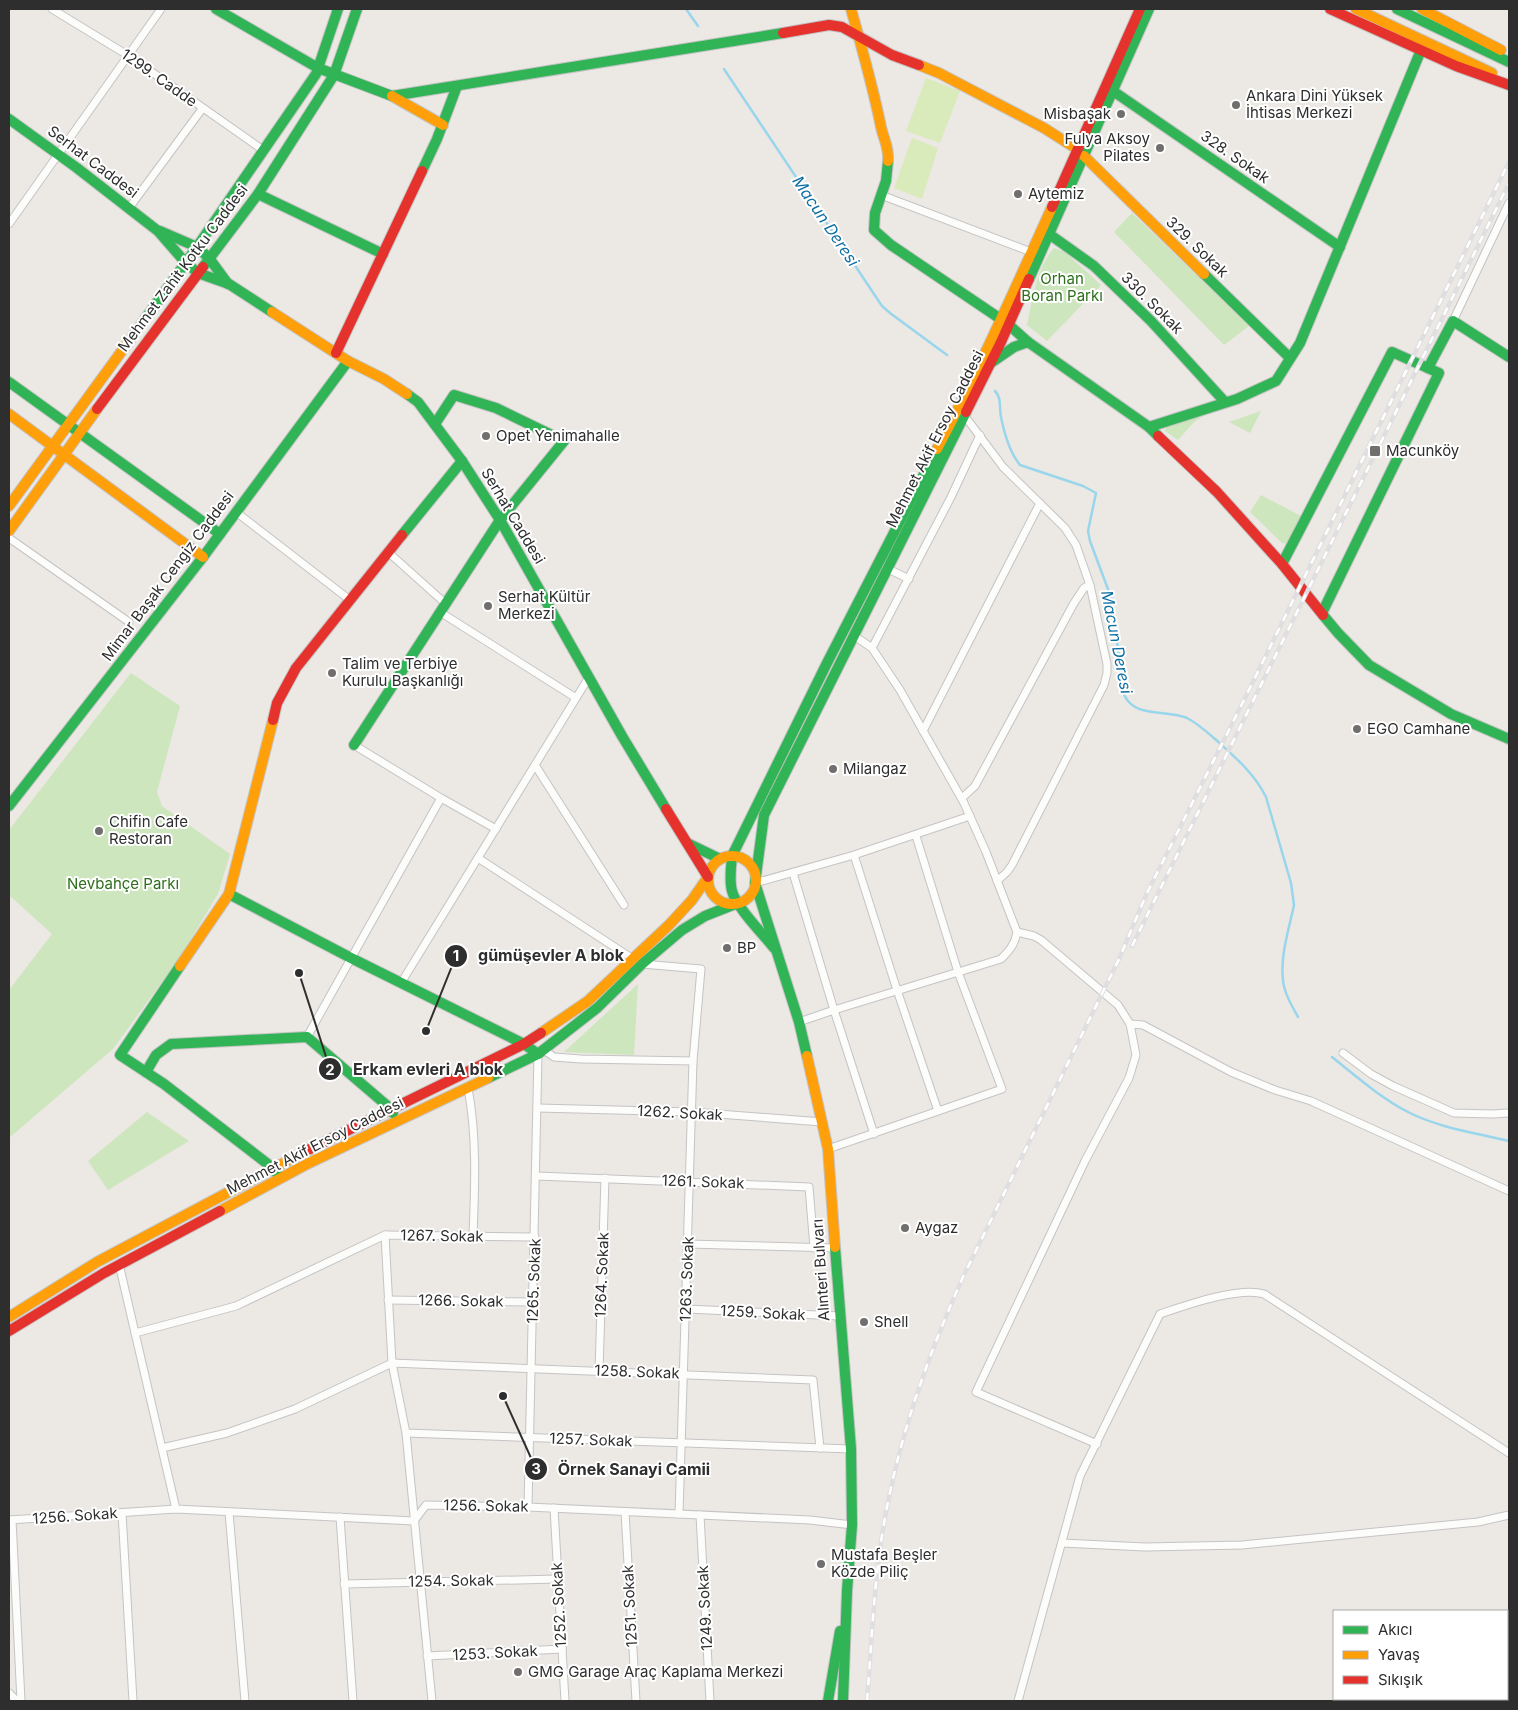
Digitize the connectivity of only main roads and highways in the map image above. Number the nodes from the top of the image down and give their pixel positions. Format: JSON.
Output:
{"nodes":[{"id":1,"x":216,"y":9,"type":"edge"},
{"id":2,"x":338,"y":9,"type":"edge"},
{"id":3,"x":357,"y":9,"type":"edge"},
{"id":4,"x":851,"y":9,"type":"edge"},
{"id":5,"x":1140,"y":9,"type":"edge"},
{"id":6,"x":1149,"y":9,"type":"edge"},
{"id":7,"x":1330,"y":9,"type":"edge"},
{"id":8,"x":1356,"y":9,"type":"edge"},
{"id":9,"x":1397,"y":9,"type":"edge"},
{"id":10,"x":1422,"y":9,"type":"edge"},
{"id":11,"x":1440,"y":13,"type":"edge"},
{"id":12,"x":860,"y":36,"type":"junction"},
{"id":13,"x":1421,"y":50,"type":"junction"},
{"id":14,"x":1509,"y":54,"type":"edge"},
{"id":15,"x":1509,"y":62,"type":"edge"},
{"id":16,"x":318,"y":68,"type":"junction"},
{"id":17,"x":334,"y":75,"type":"junction"},
{"id":18,"x":1509,"y":83,"type":"edge"},
{"id":19,"x":458,"y":86,"type":"junction"},
{"id":20,"x":1113,"y":91,"type":"junction"},
{"id":21,"x":392,"y":96,"type":"junction"},
{"id":22,"x":9,"y":119,"type":"edge"},
{"id":23,"x":443,"y":125,"type":"junction"},
{"id":24,"x":1080,"y":152,"type":"junction"},
{"id":25,"x":258,"y":194,"type":"junction"},
{"id":26,"x":158,"y":231,"type":"junction"},
{"id":27,"x":1049,"y":234,"type":"junction"},
{"id":28,"x":197,"y":247,"type":"junction"},
{"id":29,"x":1340,"y":247,"type":"junction"},
{"id":30,"x":383,"y":254,"type":"junction"},
{"id":31,"x":209,"y":258,"type":"junction"},
{"id":32,"x":185,"y":262,"type":"junction"},
{"id":33,"x":198,"y":273,"type":"junction"},
{"id":34,"x":229,"y":284,"type":"junction"},
{"id":35,"x":1005,"y":322,"type":"junction"},
{"id":36,"x":997,"y":339,"type":"junction"},
{"id":37,"x":1028,"y":342,"type":"junction"},
{"id":38,"x":1014,"y":347,"type":"junction"},
{"id":39,"x":336,"y":353,"type":"junction"},
{"id":40,"x":1509,"y":357,"type":"edge"},
{"id":41,"x":1290,"y":358,"type":"junction"},
{"id":42,"x":348,"y":361,"type":"junction"},
{"id":43,"x":991,"y":362,"type":"junction"},
{"id":44,"x":1428,"y":368,"type":"junction"},
{"id":45,"x":9,"y":382,"type":"edge"},
{"id":46,"x":1225,"y":402,"type":"junction"},
{"id":47,"x":9,"y":414,"type":"edge"},
{"id":48,"x":68,"y":424,"type":"junction"},
{"id":49,"x":435,"y":424,"type":"junction"},
{"id":50,"x":1149,"y":427,"type":"junction"},
{"id":51,"x":80,"y":433,"type":"junction"},
{"id":52,"x":52,"y":446,"type":"junction"},
{"id":53,"x":64,"y":454,"type":"junction"},
{"id":54,"x":462,"y":461,"type":"junction"},
{"id":55,"x":9,"y":506,"type":"edge"},
{"id":56,"x":500,"y":520,"type":"junction"},
{"id":57,"x":9,"y":531,"type":"edge"},
{"id":58,"x":220,"y":534,"type":"junction"},
{"id":59,"x":203,"y":556,"type":"junction"},
{"id":60,"x":1282,"y":564,"type":"junction"},
{"id":61,"x":1322,"y":613,"type":"junction"},
{"id":62,"x":1509,"y":739,"type":"edge"},
{"id":63,"x":354,"y":745,"type":"road end"},
{"id":64,"x":9,"y":806,"type":"edge"},
{"id":65,"x":742,"y":833,"type":"junction"},
{"id":66,"x":688,"y":843,"type":"junction"},
{"id":67,"x":732,"y":856,"type":"junction"},
{"id":68,"x":720,"y":859,"type":"junction"},
{"id":69,"x":708,"y":877,"type":"junction"},
{"id":70,"x":756,"y":883,"type":"junction"},
{"id":71,"x":230,"y":894,"type":"junction"},
{"id":72,"x":738,"y":903,"type":"junction"},
{"id":73,"x":669,"y":925,"type":"junction"},
{"id":74,"x":677,"y":934,"type":"junction"},
{"id":75,"x":778,"y":953,"type":"junction"},
{"id":76,"x":638,"y":962,"type":"junction"},
{"id":77,"x":524,"y":1044,"type":"junction"},
{"id":78,"x":541,"y":1052,"type":"junction"},
{"id":79,"x":146,"y":1072,"type":"junction"},
{"id":80,"x":391,"y":1109,"type":"junction"},
{"id":81,"x":398,"y":1120,"type":"junction"},
{"id":82,"x":273,"y":1168,"type":"junction"},
{"id":83,"x":280,"y":1178,"type":"junction"},
{"id":84,"x":9,"y":1317,"type":"edge"},
{"id":85,"x":9,"y":1331,"type":"edge"},
{"id":86,"x":846,"y":1590,"type":"junction"},
{"id":87,"x":828,"y":1701,"type":"edge"},
{"id":88,"x":843,"y":1701,"type":"edge"}],
"edges":[{"from":1,"to":16,"type":"main road"},
{"from":2,"to":16,"type":"main road","name":"Mehmet Zahit Kotku Caddesi"},
{"from":3,"to":17,"type":"main road","name":"Mehmet Zahit Kotku Caddesi"},
{"from":4,"to":12,"type":"main road"},
{"from":5,"to":24,"type":"main road","name":"Mehmet Akif Ersoy Caddesi"},
{"from":6,"to":20,"type":"main road","name":"Mehmet Akif Ersoy Caddesi"},
{"from":7,"to":13,"type":"main road"},
{"from":8,"to":18,"type":"main road"},
{"from":9,"to":15,"type":"main road"},
{"from":10,"to":11,"type":"main road"},
{"from":11,"to":14,"type":"main road"},
{"from":12,"to":19,"type":"main road","name":"329. Sokak"},
{"from":12,"to":24,"type":"main road","name":"329. Sokak"},
{"from":12,"to":35,"type":"main road"},
{"from":13,"to":18,"type":"main road"},
{"from":13,"to":29,"type":"main road"},
{"from":16,"to":17,"type":"main road"},
{"from":16,"to":28,"type":"main road","name":"Mehmet Zahit Kotku Caddesi"},
{"from":17,"to":21,"type":"main road"},
{"from":17,"to":25,"type":"main road","name":"Mehmet Zahit Kotku Caddesi"},
{"from":19,"to":21,"type":"main road","name":"329. Sokak"},
{"from":19,"to":23,"type":"main road"},
{"from":20,"to":24,"type":"main road","name":"Mehmet Akif Ersoy Caddesi"},
{"from":20,"to":29,"type":"main road","name":"328. Sokak"},
{"from":21,"to":23,"type":"main road"},
{"from":22,"to":26,"type":"main road","name":"Serhat Caddesi"},
{"from":23,"to":30,"type":"main road"},
{"from":24,"to":27,"type":"main road","name":"Mehmet Akif Ersoy Caddesi"},
{"from":24,"to":35,"type":"main road","name":"Mehmet Akif Ersoy Caddesi"},
{"from":24,"to":41,"type":"main road","name":"329. Sokak"},
{"from":25,"to":30,"type":"main road"},
{"from":25,"to":31,"type":"main road","name":"Mehmet Zahit Kotku Caddesi"},
{"from":26,"to":28,"type":"main road","name":"Serhat Caddesi"},
{"from":26,"to":32,"type":"main road","name":"Serhat Caddesi"},
{"from":27,"to":35,"type":"main road","name":"Mehmet Akif Ersoy Caddesi"},
{"from":27,"to":46,"type":"main road","name":"330. Sokak"},
{"from":28,"to":31,"type":"main road","name":"Serhat Caddesi"},
{"from":28,"to":32,"type":"main road","name":"Mehmet Zahit Kotku Caddesi"},
{"from":29,"to":41,"type":"main road"},
{"from":30,"to":39,"type":"main road"},
{"from":31,"to":33,"type":"main road","name":"Mehmet Zahit Kotku Caddesi"},
{"from":31,"to":34,"type":"main road","name":"Serhat Caddesi"},
{"from":32,"to":33,"type":"main road","name":"Serhat Caddesi"},
{"from":32,"to":48,"type":"main road","name":"Mehmet Zahit Kotku Caddesi"},
{"from":33,"to":34,"type":"main road","name":"Serhat Caddesi"},
{"from":33,"to":51,"type":"main road","name":"Mehmet Zahit Kotku Caddesi"},
{"from":34,"to":39,"type":"main road","name":"Serhat Caddesi"},
{"from":35,"to":36,"type":"main road","name":"Mehmet Akif Ersoy Caddesi"},
{"from":35,"to":37,"type":"main road"},
{"from":36,"to":38,"type":"main road"},
{"from":36,"to":43,"type":"main road","name":"Mehmet Akif Ersoy Caddesi"},
{"from":36,"to":65,"type":"main road","name":"Mehmet Akif Ersoy Caddesi"},
{"from":37,"to":38,"type":"main road"},
{"from":37,"to":50,"type":"main road"},
{"from":38,"to":43,"type":"main road"},
{"from":39,"to":42,"type":"main road","name":"Serhat Caddesi"},
{"from":40,"to":44,"type":"main road"},
{"from":41,"to":46,"type":"main road"},
{"from":42,"to":49,"type":"main road","name":"Serhat Caddesi"},
{"from":42,"to":58,"type":"main road","name":"Mimar Başak Cengiz Caddesi"},
{"from":43,"to":70,"type":"main road","name":"Mehmet Akif Ersoy Caddesi"},
{"from":44,"to":60,"type":"main road"},
{"from":44,"to":61,"type":"main road"},
{"from":45,"to":48,"type":"main road"},
{"from":46,"to":50,"type":"main road"},
{"from":47,"to":52,"type":"main road"},
{"from":48,"to":51,"type":"main road"},
{"from":48,"to":52,"type":"main road","name":"Mehmet Zahit Kotku Caddesi"},
{"from":49,"to":54,"type":"main road","name":"Serhat Caddesi"},
{"from":49,"to":56,"type":"main road"},
{"from":50,"to":60,"type":"main road"},
{"from":51,"to":53,"type":"main road","name":"Mehmet Zahit Kotku Caddesi"},
{"from":51,"to":58,"type":"main road"},
{"from":52,"to":53,"type":"main road"},
{"from":52,"to":55,"type":"main road","name":"Mehmet Zahit Kotku Caddesi"},
{"from":53,"to":57,"type":"main road","name":"Mehmet Zahit Kotku Caddesi"},
{"from":53,"to":59,"type":"main road"},
{"from":54,"to":56,"type":"main road","name":"Serhat Caddesi"},
{"from":54,"to":71,"type":"main road"},
{"from":56,"to":63,"type":"main road"},
{"from":56,"to":66,"type":"main road","name":"Serhat Caddesi"},
{"from":58,"to":59,"type":"main road","name":"Mimar Başak Cengiz Caddesi"},
{"from":59,"to":64,"type":"main road","name":"Mimar Başak Cengiz Caddesi"},
{"from":60,"to":61,"type":"main road"},
{"from":61,"to":62,"type":"main road"},
{"from":65,"to":67,"type":"main road","name":"Mehmet Akif Ersoy Caddesi"},
{"from":65,"to":68,"type":"main road","name":"Mehmet Akif Ersoy Caddesi"},
{"from":66,"to":68,"type":"main road"},
{"from":66,"to":69,"type":"main road","name":"Serhat Caddesi"},
{"from":67,"to":68,"type":"main road"},
{"from":67,"to":70,"type":"main road","name":"Alınteri Bulvarı"},
{"from":67,"to":72,"type":"main road","name":"Mehmet Akif Ersoy Caddesi"},
{"from":68,"to":69,"type":"main road","name":"Mehmet Akif Ersoy Caddesi"},
{"from":69,"to":72,"type":"main road","name":"Serhat Caddesi"},
{"from":69,"to":73,"type":"main road","name":"Mehmet Akif Ersoy Caddesi"},
{"from":70,"to":72,"type":"main road"},
{"from":70,"to":75,"type":"main road","name":"Alınteri Bulvarı"},
{"from":71,"to":77,"type":"main road"},
{"from":71,"to":79,"type":"main road"},
{"from":72,"to":74,"type":"main road","name":"Mehmet Akif Ersoy Caddesi"},
{"from":72,"to":75,"type":"main road","name":"Alınteri Bulvarı"},
{"from":73,"to":74,"type":"main road"},
{"from":73,"to":76,"type":"main road","name":"Mehmet Akif Ersoy Caddesi"},
{"from":74,"to":76,"type":"main road","name":"Mehmet Akif Ersoy Caddesi"},
{"from":75,"to":86,"type":"main road","name":"Alınteri Bulvarı"},
{"from":76,"to":77,"type":"main road","name":"Mehmet Akif Ersoy Caddesi"},
{"from":76,"to":78,"type":"main road","name":"Mehmet Akif Ersoy Caddesi"},
{"from":77,"to":78,"type":"main road"},
{"from":77,"to":80,"type":"main road","name":"Mehmet Akif Ersoy Caddesi"},
{"from":78,"to":81,"type":"main road","name":"Mehmet Akif Ersoy Caddesi"},
{"from":79,"to":80,"type":"main road"},
{"from":79,"to":82,"type":"main road"},
{"from":80,"to":81,"type":"main road"},
{"from":80,"to":82,"type":"main road","name":"Mehmet Akif Ersoy Caddesi"},
{"from":81,"to":83,"type":"main road","name":"Mehmet Akif Ersoy Caddesi"},
{"from":82,"to":83,"type":"main road"},
{"from":82,"to":84,"type":"main road","name":"Mehmet Akif Ersoy Caddesi"},
{"from":83,"to":85,"type":"main road","name":"Mehmet Akif Ersoy Caddesi"},
{"from":86,"to":87,"type":"main road","name":"Alınteri Bulvarı"},
{"from":86,"to":88,"type":"main road","name":"Alınteri Bulvarı"}]}
